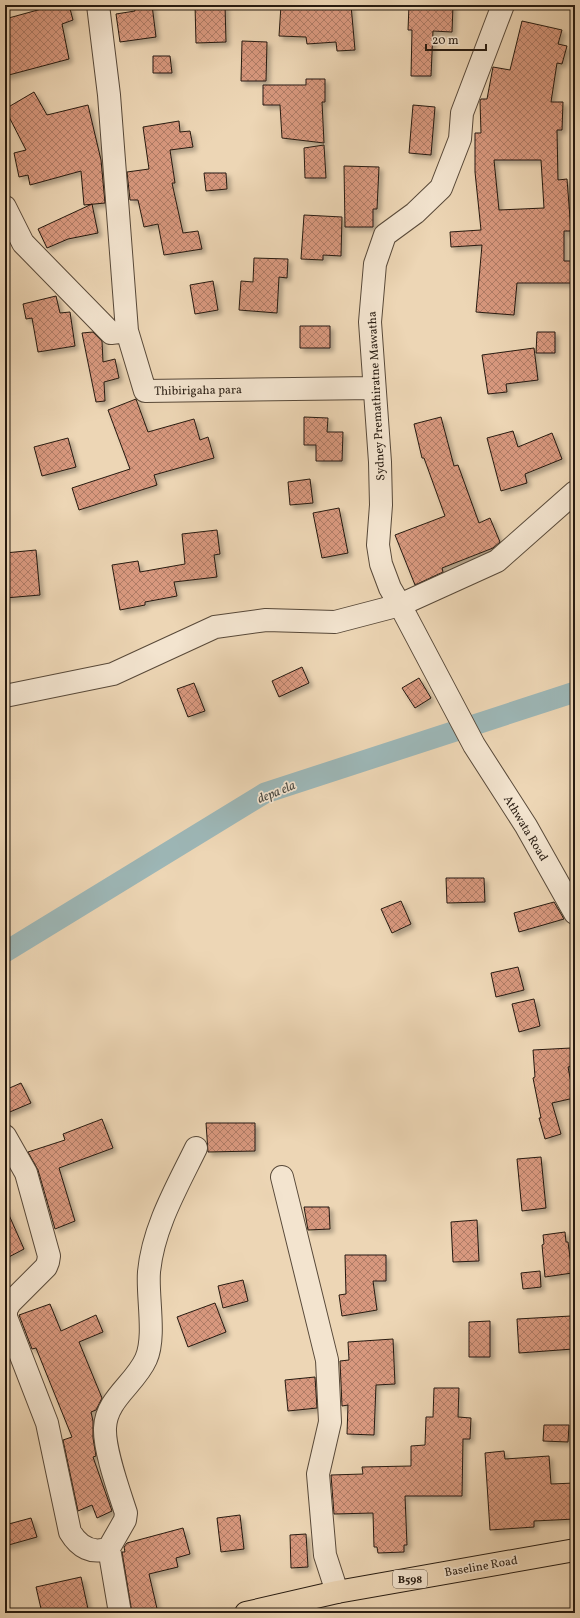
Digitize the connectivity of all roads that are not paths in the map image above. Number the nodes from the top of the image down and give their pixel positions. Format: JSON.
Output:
{"nodes":[{"id":1,"x":98,"y":5,"type":"edge"},
{"id":2,"x":503,"y":5,"type":"edge"},
{"id":3,"x":5,"y":207,"type":"edge"},
{"id":4,"x":127,"y":332,"type":"junction"},
{"id":5,"x":374,"y":388,"type":"junction"},
{"id":6,"x":575,"y":492,"type":"edge"},
{"id":7,"x":400,"y":605,"type":"junction"},
{"id":8,"x":5,"y":696,"type":"edge"},
{"id":9,"x":456,"y":710,"type":"joint"},
{"id":10,"x":575,"y":913,"type":"edge"},
{"id":11,"x":5,"y":1136,"type":"edge"},
{"id":12,"x":196,"y":1148,"type":"dead end"},
{"id":13,"x":282,"y":1176,"type":"dead end"},
{"id":14,"x":109,"y":1548,"type":"junction"},
{"id":15,"x":575,"y":1550,"type":"edge"},
{"id":16,"x":337,"y":1592,"type":"junction"},
{"id":17,"x":120,"y":1613,"type":"edge"},
{"id":18,"x":246,"y":1613,"type":"edge"}],
"edges":[{"from":1,"to":4,"type":"street"},
{"from":2,"to":5,"type":"street","name":"Sydney Premathiratne Mawatha"},
{"from":3,"to":4,"type":"street"},
{"from":4,"to":5,"type":"street","name":"Thibirigaha para"},
{"from":5,"to":7,"type":"street","name":"Sydney Premathiratne Mawatha"},
{"from":6,"to":7,"type":"street"},
{"from":7,"to":8,"type":"street"},
{"from":7,"to":9,"type":"street","name":"Sydney Premathiratne Mawatha"},
{"from":9,"to":10,"type":"street","name":"Athwata Road"},
{"from":11,"to":14,"type":"street"},
{"from":12,"to":14,"type":"street"},
{"from":13,"to":16,"type":"street"},
{"from":14,"to":17,"type":"street"},
{"from":15,"to":16,"type":"main road","name":"Baseline Road","number":"B598"},
{"from":16,"to":18,"type":"main road","name":"Baseline Road","number":"B598"}]}
